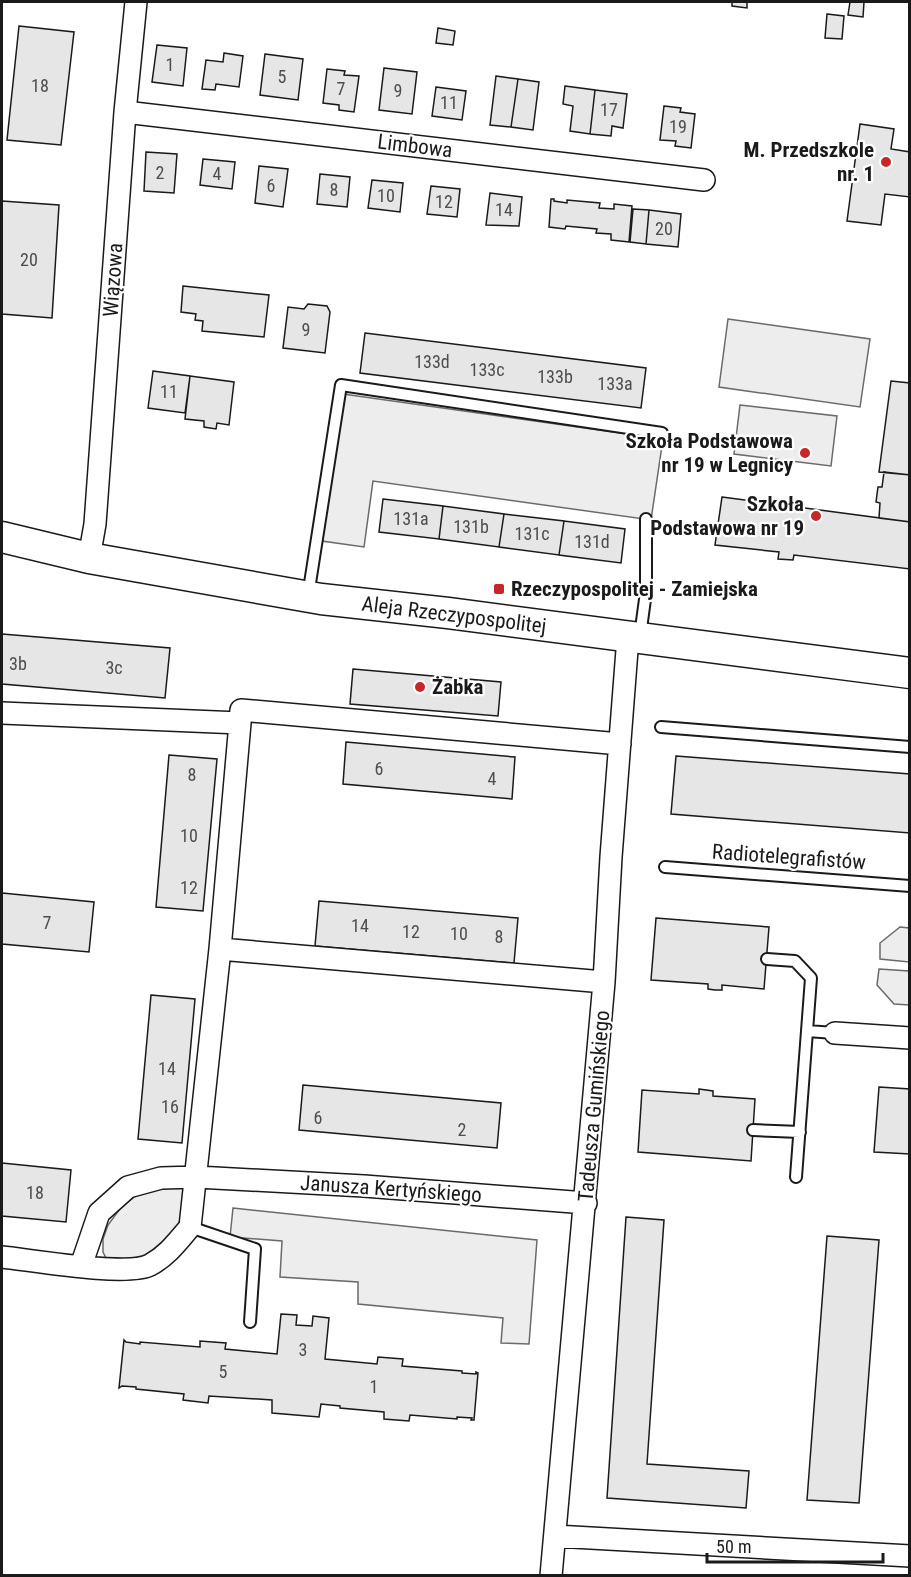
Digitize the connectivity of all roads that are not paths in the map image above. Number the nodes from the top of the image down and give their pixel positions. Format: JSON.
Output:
{"nodes":[{"id":1,"x":136,"y":2,"type":"edge"},
{"id":2,"x":125,"y":112,"type":"junction"},
{"id":3,"x":704,"y":180,"type":"dead end"},
{"id":4,"x":662,"y":433,"type":"dead end"},
{"id":5,"x":646,"y":519,"type":"dead end"},
{"id":6,"x":2,"y":537,"type":"edge"},
{"id":7,"x":89,"y":558,"type":"junction"},
{"id":8,"x":308,"y":597,"type":"junction"},
{"id":9,"x":634,"y":637,"type":"junction"},
{"id":10,"x":909,"y":673,"type":"edge"},
{"id":11,"x":2,"y":713,"type":"edge"},
{"id":12,"x":240,"y":723,"type":"junction"},
{"id":13,"x":661,"y":727,"type":"dead end"},
{"id":14,"x":620,"y":744,"type":"junction"},
{"id":15,"x":909,"y":747,"type":"edge"},
{"id":16,"x":665,"y":867,"type":"dead end"},
{"id":17,"x":909,"y":886,"type":"edge"},
{"id":18,"x":220,"y":950,"type":"junction"},
{"id":19,"x":767,"y":959,"type":"dead end"},
{"id":20,"x":604,"y":982,"type":"junction"},
{"id":21,"x":807,"y":1031,"type":"junction"},
{"id":22,"x":835,"y":1033,"type":"joint"},
{"id":23,"x":909,"y":1038,"type":"edge"},
{"id":24,"x":753,"y":1130,"type":"dead end"},
{"id":25,"x":800,"y":1132,"type":"junction"},
{"id":26,"x":197,"y":1177,"type":"junction"},
{"id":27,"x":796,"y":1177,"type":"dead end"},
{"id":28,"x":586,"y":1203,"type":"junction"},
{"id":29,"x":190,"y":1227,"type":"junction"},
{"id":30,"x":2,"y":1257,"type":"edge"},
{"id":31,"x":81,"y":1266,"type":"junction"},
{"id":32,"x":250,"y":1322,"type":"dead end"},
{"id":33,"x":555,"y":1536,"type":"junction"},
{"id":34,"x":909,"y":1556,"type":"edge"},
{"id":35,"x":551,"y":1575,"type":"edge"}],
"edges":[{"from":1,"to":2,"type":"street","name":"Wiązowa"},
{"from":2,"to":3,"type":"street","name":"Limbowa"},
{"from":2,"to":7,"type":"street","name":"Wiązowa"},
{"from":4,"to":8,"type":"lane"},
{"from":5,"to":9,"type":"lane"},
{"from":6,"to":7,"type":"street","name":"Aleja Rzeczypospolitej"},
{"from":7,"to":8,"type":"street","name":"Aleja Rzeczypospolitej"},
{"from":8,"to":9,"type":"street","name":"Aleja Rzeczypospolitej"},
{"from":9,"to":10,"type":"street","name":"Aleja Rzeczypospolitej"},
{"from":9,"to":14,"type":"street","name":"Tadeusza Gumińskiego"},
{"from":11,"to":12,"type":"street"},
{"from":12,"to":14,"type":"street"},
{"from":12,"to":18,"type":"street"},
{"from":13,"to":15,"type":"lane"},
{"from":14,"to":20,"type":"street","name":"Tadeusza Gumińskiego"},
{"from":16,"to":17,"type":"lane","name":"Radiotelegrafistów"},
{"from":18,"to":20,"type":"street"},
{"from":18,"to":26,"type":"street"},
{"from":19,"to":21,"type":"lane"},
{"from":20,"to":28,"type":"street","name":"Tadeusza Gumińskiego"},
{"from":21,"to":22,"type":"lane"},
{"from":21,"to":25,"type":"lane"},
{"from":22,"to":23,"type":"street"},
{"from":24,"to":25,"type":"lane"},
{"from":25,"to":27,"type":"lane"},
{"from":26,"to":28,"type":"street","name":"Janusza Kertyńskiego"},
{"from":26,"to":29,"type":"street"},
{"from":26,"to":31,"type":"street","name":"Janusza Kertyńskiego"},
{"from":28,"to":33,"type":"street","name":"Tadeusza Gumińskiego"},
{"from":29,"to":31,"type":"street"},
{"from":29,"to":32,"type":"lane"},
{"from":30,"to":31,"type":"street"},
{"from":33,"to":34,"type":"street"},
{"from":33,"to":35,"type":"street","name":"Tadeusza Gumińskiego"}]}
